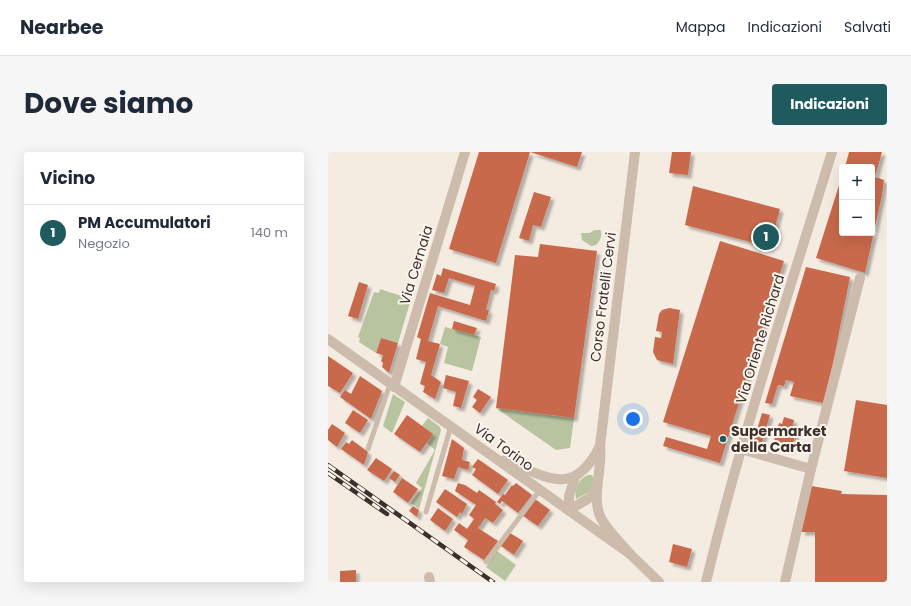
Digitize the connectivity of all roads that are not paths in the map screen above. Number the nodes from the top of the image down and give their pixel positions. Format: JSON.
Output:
{"nodes":[{"id":1,"x":465,"y":152,"type":"edge"},
{"id":2,"x":635,"y":152,"type":"edge"},
{"id":3,"x":832,"y":152,"type":"edge"},
{"id":4,"x":860,"y":278,"type":"dead end"},
{"id":5,"x":328,"y":339,"type":"edge"},
{"id":6,"x":392,"y":385,"type":"junction"},
{"id":7,"x":451,"y":426,"type":"junction"},
{"id":8,"x":600,"y":446,"type":"junction"},
{"id":9,"x":368,"y":449,"type":"dead end"},
{"id":10,"x":741,"y":449,"type":"junction"},
{"id":11,"x":490,"y":453,"type":"junction"},
{"id":12,"x":811,"y":468,"type":"junction"},
{"id":13,"x":575,"y":477,"type":"junction"},
{"id":14,"x":598,"y":484,"type":"junction"},
{"id":15,"x":540,"y":490,"type":"junction"},
{"id":16,"x":569,"y":510,"type":"junction"},
{"id":17,"x":426,"y":512,"type":"dead end"},
{"id":18,"x":630,"y":554,"type":"junction"},
{"id":19,"x":486,"y":562,"type":"dead end"},
{"id":20,"x":659,"y":582,"type":"edge"},
{"id":21,"x":706,"y":582,"type":"edge"},
{"id":22,"x":785,"y":582,"type":"edge"}],
"edges":[{"from":1,"to":6,"type":"street","name":"Via Cernaia"},
{"from":2,"to":8,"type":"street","name":"Corso Fratelli Cervi"},
{"from":3,"to":10,"type":"street","name":"Via Oriente Richard"},
{"from":4,"to":12,"type":"street"},
{"from":5,"to":6,"type":"street","name":"Via Torino"},
{"from":6,"to":7,"type":"street","name":"Via Torino"},
{"from":6,"to":9,"type":"lane"},
{"from":7,"to":11,"type":"street","name":"Via Torino"},
{"from":7,"to":17,"type":"lane"},
{"from":8,"to":13,"type":"street","name":"Corso Fratelli Cervi"},
{"from":8,"to":14,"type":"street","name":"Corso Fratelli Cervi"},
{"from":10,"to":12,"type":"street"},
{"from":10,"to":21,"type":"street","name":"Via Oriente Richard"},
{"from":11,"to":13,"type":"street"},
{"from":11,"to":15,"type":"street","name":"Via Torino"},
{"from":12,"to":22,"type":"street"},
{"from":13,"to":16,"type":"street"},
{"from":14,"to":16,"type":"street"},
{"from":14,"to":18,"type":"street","name":"Corso Fratelli Cervi"},
{"from":15,"to":16,"type":"street","name":"Via Torino"},
{"from":15,"to":19,"type":"lane"},
{"from":16,"to":18,"type":"street","name":"Via Torino"},
{"from":18,"to":20,"type":"street","name":"Via Torino"}]}
